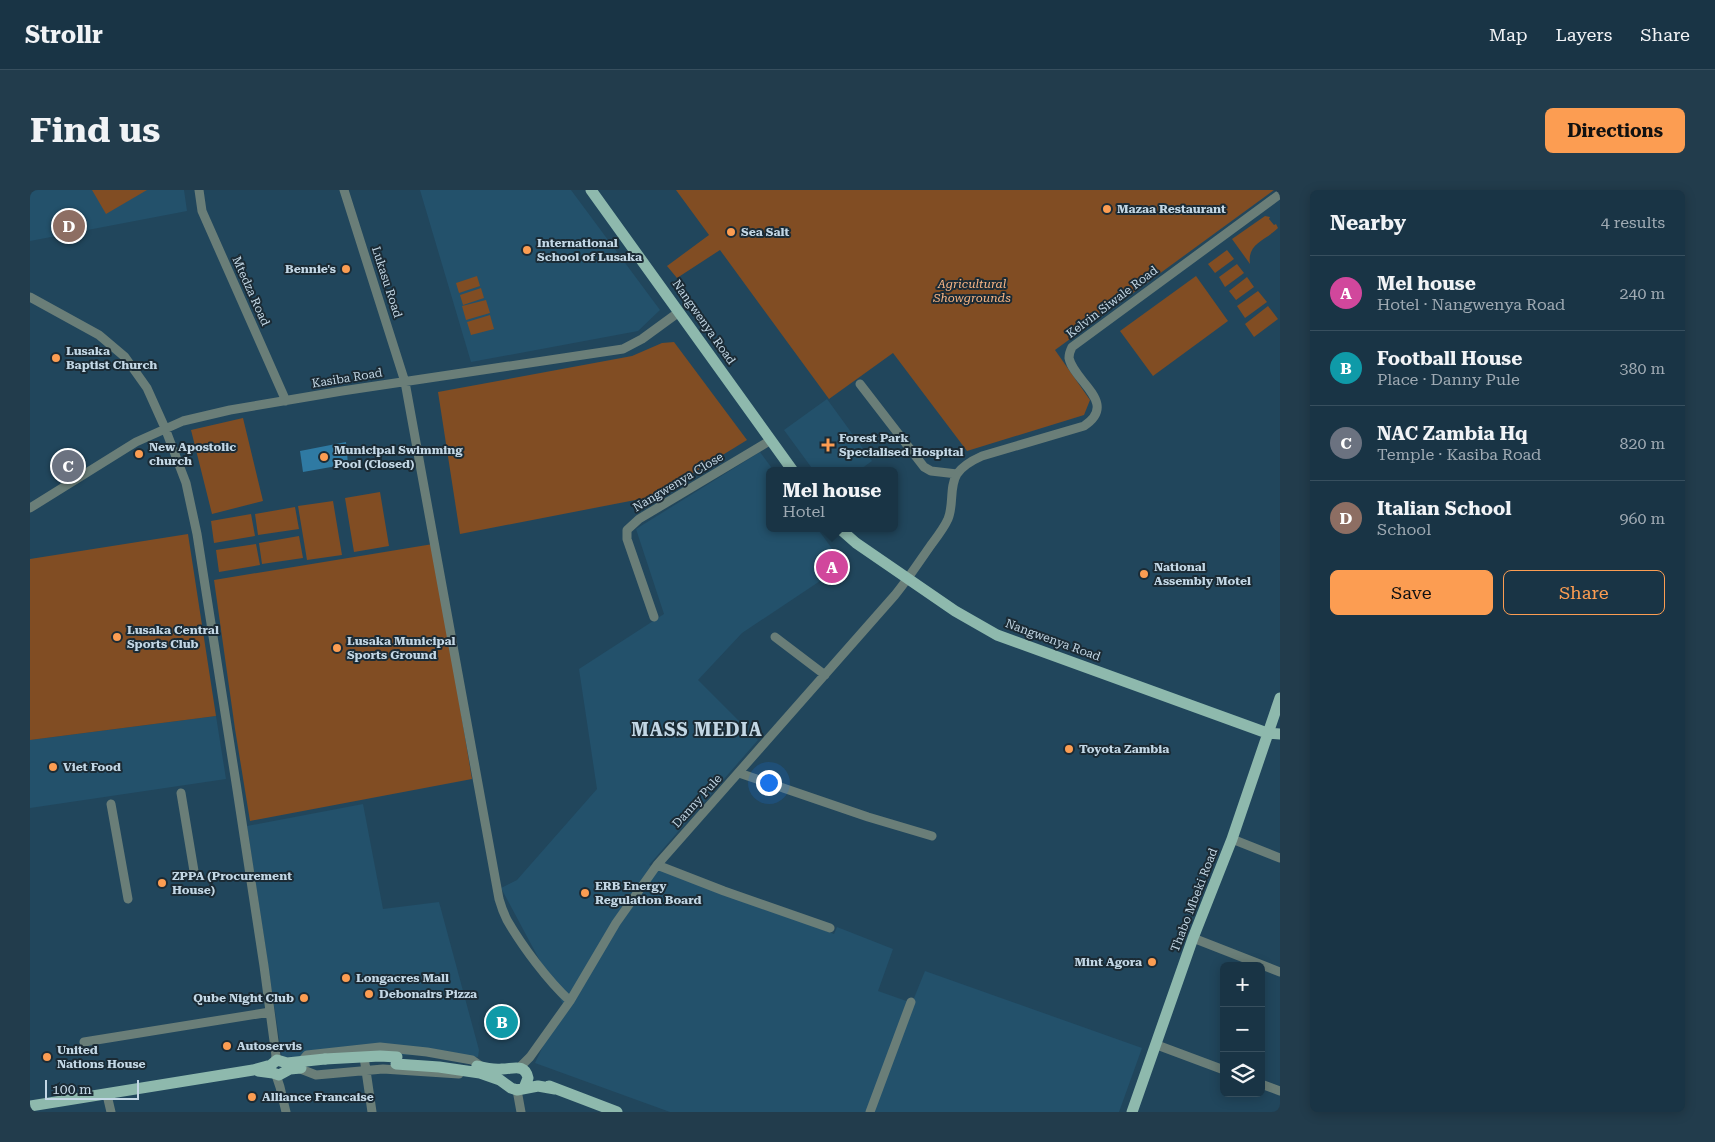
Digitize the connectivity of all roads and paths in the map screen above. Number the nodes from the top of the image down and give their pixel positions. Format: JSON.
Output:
{"nodes":[{"id":1,"x":199,"y":190,"type":"edge"},
{"id":2,"x":344,"y":190,"type":"edge"},
{"id":3,"x":591,"y":190,"type":"edge"},
{"id":4,"x":1280,"y":194,"type":"edge"},
{"id":5,"x":30,"y":297,"type":"edge"},
{"id":6,"x":679,"y":312,"type":"junction"},
{"id":7,"x":406,"y":382,"type":"junction"},
{"id":8,"x":860,"y":384,"type":"dead end"},
{"id":9,"x":286,"y":401,"type":"junction"},
{"id":10,"x":165,"y":428,"type":"junction"},
{"id":11,"x":771,"y":440,"type":"junction"},
{"id":12,"x":789,"y":467,"type":"edge"},
{"id":13,"x":957,"y":474,"type":"junction"},
{"id":14,"x":30,"y":508,"type":"edge"},
{"id":15,"x":842,"y":532,"type":"edge"},
{"id":16,"x":908,"y":579,"type":"junction"},
{"id":17,"x":654,"y":617,"type":"dead end"},
{"id":18,"x":774,"y":637,"type":"dead end"},
{"id":19,"x":825,"y":675,"type":"junction"},
{"id":20,"x":1280,"y":698,"type":"edge"},
{"id":21,"x":1267,"y":732,"type":"junction"},
{"id":22,"x":1280,"y":734,"type":"edge"},
{"id":23,"x":739,"y":773,"type":"junction"},
{"id":24,"x":181,"y":792,"type":"dead end"},
{"id":25,"x":111,"y":804,"type":"dead end"},
{"id":26,"x":932,"y":836,"type":"dead end"},
{"id":27,"x":1232,"y":839,"type":"junction"},
{"id":28,"x":1280,"y":858,"type":"edge"},
{"id":29,"x":657,"y":865,"type":"junction"},
{"id":30,"x":195,"y":876,"type":"dead end"},
{"id":31,"x":128,"y":898,"type":"dead end"},
{"id":32,"x":830,"y":928,"type":"dead end"},
{"id":33,"x":1193,"y":938,"type":"junction"},
{"id":34,"x":1280,"y":972,"type":"edge"},
{"id":35,"x":570,"y":1000,"type":"junction"},
{"id":36,"x":911,"y":1002,"type":"dead end"},
{"id":37,"x":270,"y":1012,"type":"junction"},
{"id":38,"x":84,"y":1042,"type":"dead end"},
{"id":39,"x":1157,"y":1044,"type":"junction"},
{"id":40,"x":363,"y":1049,"type":"junction"},
{"id":41,"x":397,"y":1060,"type":"junction"},
{"id":42,"x":300,"y":1065,"type":"junction"},
{"id":43,"x":278,"y":1066,"type":"junction"},
{"id":44,"x":483,"y":1068,"type":"junction"},
{"id":45,"x":1220,"y":1068,"type":"edge"},
{"id":46,"x":365,"y":1071,"type":"junction"},
{"id":47,"x":469,"y":1071,"type":"junction"},
{"id":48,"x":522,"y":1071,"type":"junction"},
{"id":49,"x":1265,"y":1085,"type":"edge"},
{"id":50,"x":516,"y":1087,"type":"junction"},
{"id":51,"x":555,"y":1089,"type":"junction"},
{"id":52,"x":1280,"y":1090,"type":"edge"},
{"id":53,"x":107,"y":1095,"type":"junction"},
{"id":54,"x":30,"y":1106,"type":"edge"},
{"id":55,"x":112,"y":1112,"type":"edge"},
{"id":56,"x":286,"y":1112,"type":"edge"},
{"id":57,"x":372,"y":1112,"type":"edge"},
{"id":58,"x":521,"y":1112,"type":"edge"},
{"id":59,"x":618,"y":1112,"type":"edge"},
{"id":60,"x":870,"y":1112,"type":"edge"},
{"id":61,"x":1132,"y":1112,"type":"edge"}],
"edges":[{"from":1,"to":9,"type":"street","name":"Mtedza Road"},
{"from":2,"to":7,"type":"street","name":"Lukasu Road"},
{"from":3,"to":6,"type":"main road","name":"Nangwenya Road"},
{"from":4,"to":13,"type":"street","name":"Kelvin Siwale Road"},
{"from":5,"to":10,"type":"street"},
{"from":6,"to":7,"type":"street","name":"Kasiba Road"},
{"from":6,"to":11,"type":"main road","name":"Nangwenya Road"},
{"from":7,"to":9,"type":"street","name":"Kasiba Road"},
{"from":7,"to":35,"type":"street","name":"Lukasu Road"},
{"from":8,"to":13,"type":"street"},
{"from":9,"to":10,"type":"street","name":"Kasiba Road"},
{"from":10,"to":14,"type":"street","name":"Kasiba Road"},
{"from":10,"to":37,"type":"street"},
{"from":11,"to":12,"type":"main road","name":"Nangwenya Road"},
{"from":11,"to":17,"type":"street","name":"Nangwenya Close"},
{"from":13,"to":16,"type":"street"},
{"from":15,"to":16,"type":"main road","name":"Nangwenya Road"},
{"from":16,"to":19,"type":"street","name":"Danny Pule"},
{"from":16,"to":21,"type":"main road","name":"Nangwenya Road"},
{"from":18,"to":19,"type":"street"},
{"from":19,"to":23,"type":"street","name":"Danny Pule"},
{"from":20,"to":21,"type":"main road","name":"Thabo Mbeki Road"},
{"from":21,"to":22,"type":"main road","name":"Nangwenya Road"},
{"from":21,"to":27,"type":"main road","name":"Thabo Mbeki Road"},
{"from":23,"to":26,"type":"street"},
{"from":23,"to":29,"type":"street","name":"Danny Pule"},
{"from":24,"to":30,"type":"street"},
{"from":25,"to":31,"type":"street"},
{"from":27,"to":28,"type":"street"},
{"from":27,"to":33,"type":"main road","name":"Thabo Mbeki Road"},
{"from":29,"to":32,"type":"street"},
{"from":29,"to":35,"type":"street","name":"Danny Pule"},
{"from":33,"to":34,"type":"street"},
{"from":33,"to":39,"type":"main road","name":"Thabo Mbeki Road"},
{"from":35,"to":48,"type":"street","name":"Danny Pule"},
{"from":36,"to":60,"type":"street"},
{"from":37,"to":38,"type":"street"},
{"from":37,"to":43,"type":"street"},
{"from":39,"to":45,"type":"street"},
{"from":39,"to":61,"type":"main road","name":"Thabo Mbeki Road"},
{"from":40,"to":42,"type":"street"},
{"from":40,"to":44,"type":"street"},
{"from":40,"to":46,"type":"street"},
{"from":41,"to":42,"type":"main road","bridge":true},
{"from":41,"to":44,"type":"main road"},
{"from":41,"to":47,"type":"main road"},
{"from":42,"to":43,"type":"main road"},
{"from":42,"to":46,"type":"street"},
{"from":43,"to":53,"type":"main road"},
{"from":43,"to":56,"type":"street"},
{"from":44,"to":48,"type":"main road"},
{"from":46,"to":47,"type":"street"},
{"from":46,"to":57,"type":"street"},
{"from":47,"to":50,"type":"main road"},
{"from":48,"to":50,"type":"main road"},
{"from":48,"to":50,"type":"main road"},
{"from":48,"to":51,"type":"main road"},
{"from":49,"to":52,"type":"street"},
{"from":50,"to":51,"type":"main road"},
{"from":50,"to":58,"type":"street"},
{"from":51,"to":59,"type":"main road"},
{"from":53,"to":54,"type":"main road"},
{"from":53,"to":55,"type":"street"}]}
